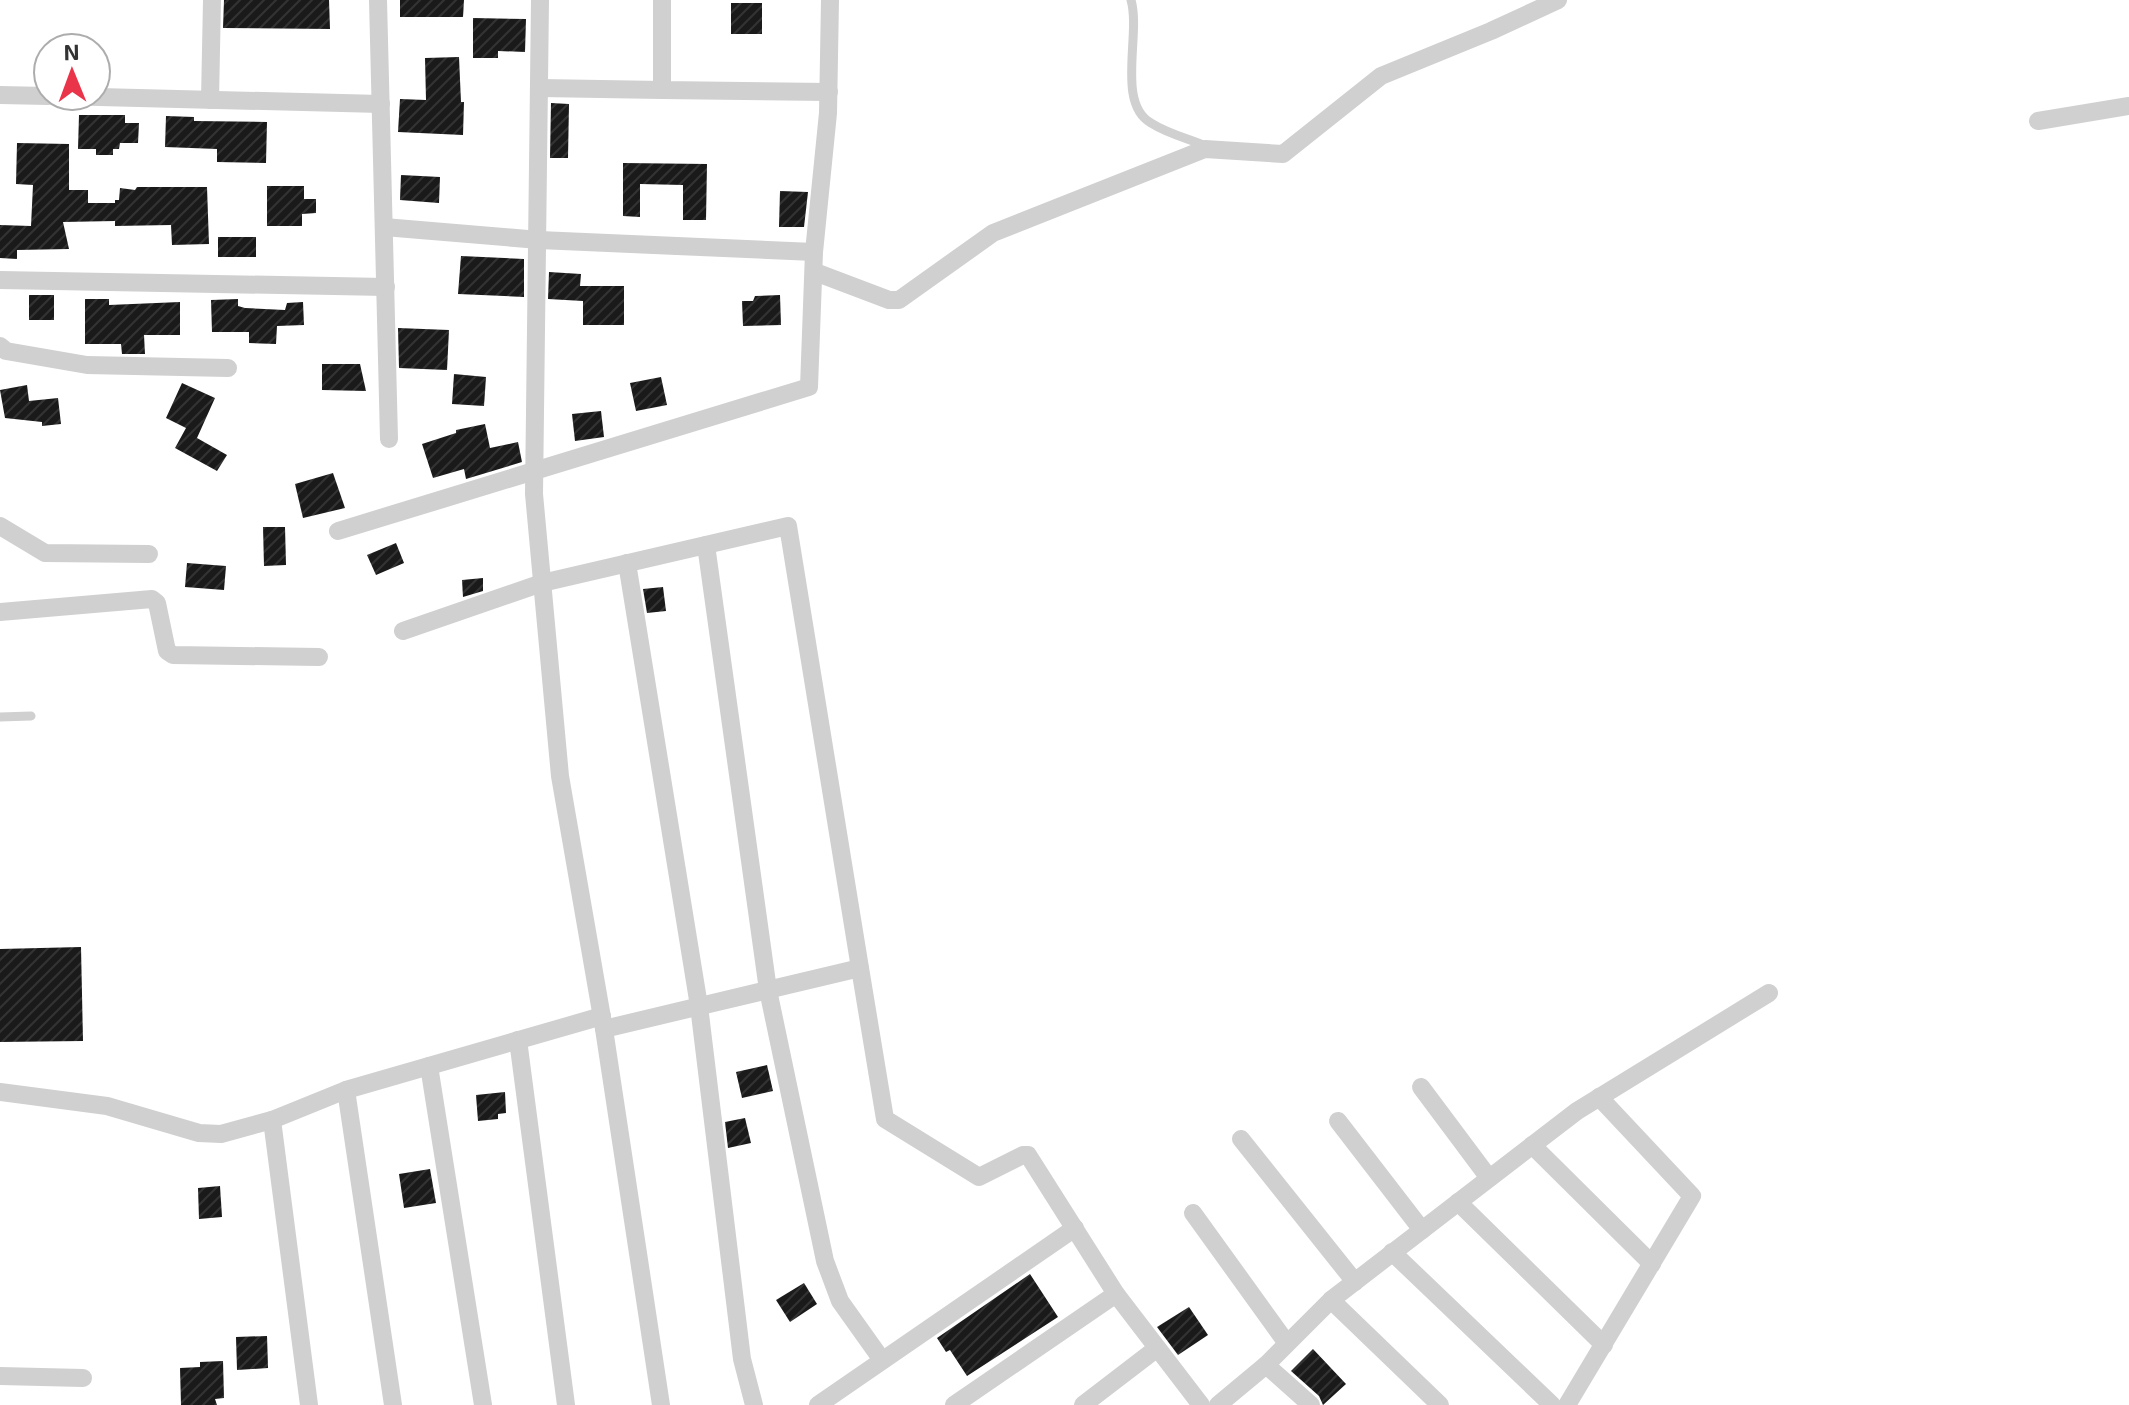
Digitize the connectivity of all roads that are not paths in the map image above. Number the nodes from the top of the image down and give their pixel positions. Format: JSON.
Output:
{"nodes":[{"id":1,"x":212,"y":0,"type":"edge"},
{"id":2,"x":378,"y":0,"type":"edge"},
{"id":3,"x":540,"y":0,"type":"edge"},
{"id":4,"x":662,"y":0,"type":"edge"},
{"id":5,"x":830,"y":0,"type":"edge"},
{"id":6,"x":1131,"y":0,"type":"edge"},
{"id":7,"x":1558,"y":0,"type":"edge"},
{"id":8,"x":540,"y":88,"type":"junction"},
{"id":9,"x":662,"y":90,"type":"junction"},
{"id":10,"x":829,"y":92,"type":"junction"},
{"id":11,"x":0,"y":95,"type":"edge"},
{"id":12,"x":32,"y":96,"type":"edge"},
{"id":13,"x":112,"y":97,"type":"edge"},
{"id":14,"x":210,"y":100,"type":"junction"},
{"id":15,"x":381,"y":104,"type":"junction"},
{"id":16,"x":2129,"y":106,"type":"edge"},
{"id":17,"x":2038,"y":121,"type":"dead end"},
{"id":18,"x":1210,"y":147,"type":"junction"},
{"id":19,"x":384,"y":227,"type":"junction"},
{"id":20,"x":539,"y":240,"type":"junction"},
{"id":21,"x":814,"y":252,"type":"junction"},
{"id":22,"x":815,"y":272,"type":"junction"},
{"id":23,"x":0,"y":280,"type":"edge"},
{"id":24,"x":386,"y":287,"type":"junction"},
{"id":25,"x":0,"y":346,"type":"edge"},
{"id":26,"x":228,"y":368,"type":"dead end"},
{"id":27,"x":389,"y":439,"type":"dead end"},
{"id":28,"x":534,"y":472,"type":"junction"},
{"id":29,"x":0,"y":526,"type":"edge"},
{"id":30,"x":338,"y":531,"type":"dead end"},
{"id":31,"x":706,"y":545,"type":"junction"},
{"id":32,"x":149,"y":554,"type":"dead end"},
{"id":33,"x":627,"y":563,"type":"junction"},
{"id":34,"x":542,"y":583,"type":"junction"},
{"id":35,"x":0,"y":612,"type":"edge"},
{"id":36,"x":403,"y":631,"type":"dead end"},
{"id":37,"x":319,"y":657,"type":"dead end"},
{"id":38,"x":31,"y":716,"type":"dead end"},
{"id":39,"x":0,"y":717,"type":"edge"},
{"id":40,"x":860,"y":968,"type":"junction"},
{"id":41,"x":768,"y":990,"type":"junction"},
{"id":42,"x":1769,"y":993,"type":"dead end"},
{"id":43,"x":699,"y":1006,"type":"junction"},
{"id":44,"x":603,"y":1023,"type":"junction"},
{"id":45,"x":518,"y":1040,"type":"junction"},
{"id":46,"x":429,"y":1066,"type":"junction"},
{"id":47,"x":1421,"y":1087,"type":"dead end"},
{"id":48,"x":346,"y":1090,"type":"junction"},
{"id":49,"x":0,"y":1092,"type":"edge"},
{"id":50,"x":1599,"y":1097,"type":"junction"},
{"id":51,"x":272,"y":1120,"type":"junction"},
{"id":52,"x":1338,"y":1121,"type":"dead end"},
{"id":53,"x":1241,"y":1139,"type":"dead end"},
{"id":54,"x":1532,"y":1145,"type":"junction"},
{"id":55,"x":1489,"y":1178,"type":"junction"},
{"id":56,"x":1458,"y":1202,"type":"junction"},
{"id":57,"x":1193,"y":1213,"type":"dead end"},
{"id":58,"x":1075,"y":1228,"type":"junction"},
{"id":59,"x":1422,"y":1230,"type":"junction"},
{"id":60,"x":1392,"y":1252,"type":"junction"},
{"id":61,"x":1652,"y":1264,"type":"junction"},
{"id":62,"x":1355,"y":1282,"type":"junction"},
{"id":63,"x":1116,"y":1294,"type":"junction"},
{"id":64,"x":1331,"y":1300,"type":"junction"},
{"id":65,"x":1286,"y":1342,"type":"junction"},
{"id":66,"x":1604,"y":1345,"type":"junction"},
{"id":67,"x":1156,"y":1349,"type":"junction"},
{"id":68,"x":882,"y":1360,"type":"junction"},
{"id":69,"x":1266,"y":1365,"type":"junction"},
{"id":70,"x":0,"y":1376,"type":"edge"},
{"id":71,"x":83,"y":1378,"type":"dead end"},
{"id":72,"x":309,"y":1405,"type":"edge"},
{"id":73,"x":393,"y":1405,"type":"edge"},
{"id":74,"x":483,"y":1405,"type":"edge"},
{"id":75,"x":566,"y":1405,"type":"edge"},
{"id":76,"x":661,"y":1405,"type":"edge"},
{"id":77,"x":754,"y":1405,"type":"edge"},
{"id":78,"x":818,"y":1405,"type":"edge"},
{"id":79,"x":954,"y":1405,"type":"edge"},
{"id":80,"x":1083,"y":1405,"type":"edge"},
{"id":81,"x":1201,"y":1405,"type":"edge"},
{"id":82,"x":1218,"y":1405,"type":"edge"},
{"id":83,"x":1311,"y":1405,"type":"edge"},
{"id":84,"x":1440,"y":1405,"type":"edge"},
{"id":85,"x":1552,"y":1405,"type":"edge"},
{"id":86,"x":1567,"y":1405,"type":"edge"}],
"edges":[{"from":1,"to":14,"type":"street"},
{"from":2,"to":15,"type":"street"},
{"from":3,"to":8,"type":"street"},
{"from":4,"to":9,"type":"street"},
{"from":5,"to":10,"type":"street"},
{"from":6,"to":18,"type":"lane"},
{"from":7,"to":18,"type":"street"},
{"from":8,"to":9,"type":"street"},
{"from":8,"to":20,"type":"street"},
{"from":9,"to":10,"type":"street"},
{"from":10,"to":21,"type":"street"},
{"from":11,"to":12,"type":"street"},
{"from":13,"to":14,"type":"street"},
{"from":14,"to":15,"type":"street"},
{"from":15,"to":19,"type":"street"},
{"from":16,"to":17,"type":"street"},
{"from":18,"to":22,"type":"street"},
{"from":19,"to":20,"type":"street"},
{"from":19,"to":24,"type":"street"},
{"from":20,"to":21,"type":"street"},
{"from":20,"to":28,"type":"street"},
{"from":21,"to":22,"type":"street"},
{"from":22,"to":28,"type":"street"},
{"from":23,"to":24,"type":"street"},
{"from":24,"to":27,"type":"street"},
{"from":25,"to":26,"type":"street"},
{"from":28,"to":30,"type":"street"},
{"from":28,"to":34,"type":"street"},
{"from":29,"to":32,"type":"street"},
{"from":31,"to":33,"type":"street"},
{"from":31,"to":40,"type":"street"},
{"from":31,"to":41,"type":"street"},
{"from":33,"to":34,"type":"street"},
{"from":33,"to":43,"type":"street"},
{"from":34,"to":36,"type":"street"},
{"from":34,"to":44,"type":"street"},
{"from":35,"to":37,"type":"street"},
{"from":38,"to":39,"type":"lane"},
{"from":40,"to":41,"type":"street"},
{"from":40,"to":58,"type":"street"},
{"from":41,"to":43,"type":"street"},
{"from":41,"to":68,"type":"street"},
{"from":42,"to":50,"type":"street"},
{"from":43,"to":44,"type":"street"},
{"from":43,"to":77,"type":"street"},
{"from":44,"to":45,"type":"street"},
{"from":44,"to":76,"type":"street"},
{"from":45,"to":46,"type":"street"},
{"from":45,"to":75,"type":"street"},
{"from":46,"to":48,"type":"street"},
{"from":46,"to":74,"type":"street"},
{"from":47,"to":55,"type":"street"},
{"from":48,"to":51,"type":"street"},
{"from":48,"to":73,"type":"street"},
{"from":49,"to":51,"type":"street"},
{"from":50,"to":54,"type":"street"},
{"from":50,"to":61,"type":"street"},
{"from":51,"to":72,"type":"street"},
{"from":52,"to":59,"type":"street"},
{"from":53,"to":62,"type":"street"},
{"from":54,"to":55,"type":"street"},
{"from":54,"to":61,"type":"street"},
{"from":55,"to":56,"type":"street"},
{"from":56,"to":59,"type":"street"},
{"from":56,"to":66,"type":"street"},
{"from":57,"to":65,"type":"street"},
{"from":58,"to":63,"type":"street"},
{"from":58,"to":68,"type":"street"},
{"from":59,"to":60,"type":"street"},
{"from":60,"to":62,"type":"street"},
{"from":60,"to":85,"type":"street"},
{"from":61,"to":66,"type":"street"},
{"from":62,"to":64,"type":"street"},
{"from":63,"to":67,"type":"street"},
{"from":63,"to":79,"type":"street"},
{"from":64,"to":65,"type":"street"},
{"from":64,"to":84,"type":"street"},
{"from":65,"to":69,"type":"street"},
{"from":66,"to":86,"type":"street"},
{"from":67,"to":80,"type":"street"},
{"from":67,"to":81,"type":"street"},
{"from":68,"to":78,"type":"street"},
{"from":69,"to":82,"type":"street"},
{"from":69,"to":83,"type":"street"},
{"from":70,"to":71,"type":"street"}]}
